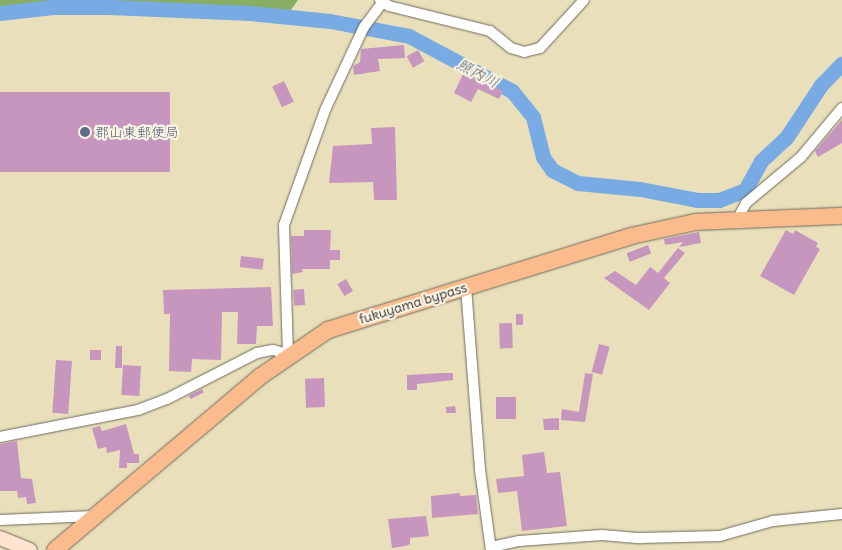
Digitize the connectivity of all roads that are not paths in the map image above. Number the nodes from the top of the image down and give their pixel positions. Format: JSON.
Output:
{"nodes":[{"id":1,"x":584,"y":0,"type":"edge"},
{"id":2,"x":382,"y":1,"type":"edge"},
{"id":3,"x":842,"y":108,"type":"edge"},
{"id":4,"x":842,"y":216,"type":"edge"},
{"id":5,"x":738,"y":218,"type":"junction"},
{"id":6,"x":466,"y":288,"type":"junction"},
{"id":7,"x":288,"y":354,"type":"junction"},
{"id":8,"x":0,"y":437,"type":"edge"},
{"id":9,"x":842,"y":514,"type":"edge"},
{"id":10,"x":95,"y":516,"type":"junction"},
{"id":11,"x":0,"y":520,"type":"edge"},
{"id":12,"x":0,"y":538,"type":"edge"},
{"id":13,"x":0,"y":548,"type":"edge"},
{"id":14,"x":29,"y":549,"type":"edge"},
{"id":15,"x":491,"y":549,"type":"edge"},
{"id":16,"x":5,"y":550,"type":"edge"},
{"id":17,"x":55,"y":550,"type":"edge"}],
"edges":[{"from":1,"to":2,"type":"street"},
{"from":2,"to":7,"type":"street"},
{"from":3,"to":5,"type":"street"},
{"from":4,"to":5,"type":"highway","name":"fukuyama bypass"},
{"from":5,"to":6,"type":"highway","name":"fukuyama bypass"},
{"from":6,"to":7,"type":"highway","name":"fukuyama bypass"},
{"from":6,"to":15,"type":"street"},
{"from":7,"to":8,"type":"street"},
{"from":7,"to":10,"type":"highway","name":"fukuyama bypass"},
{"from":9,"to":15,"type":"street"},
{"from":10,"to":11,"type":"street"},
{"from":10,"to":17,"type":"highway","name":"fukuyama bypass"},
{"from":12,"to":14,"type":"main road"},
{"from":13,"to":16,"type":"main road"}]}
